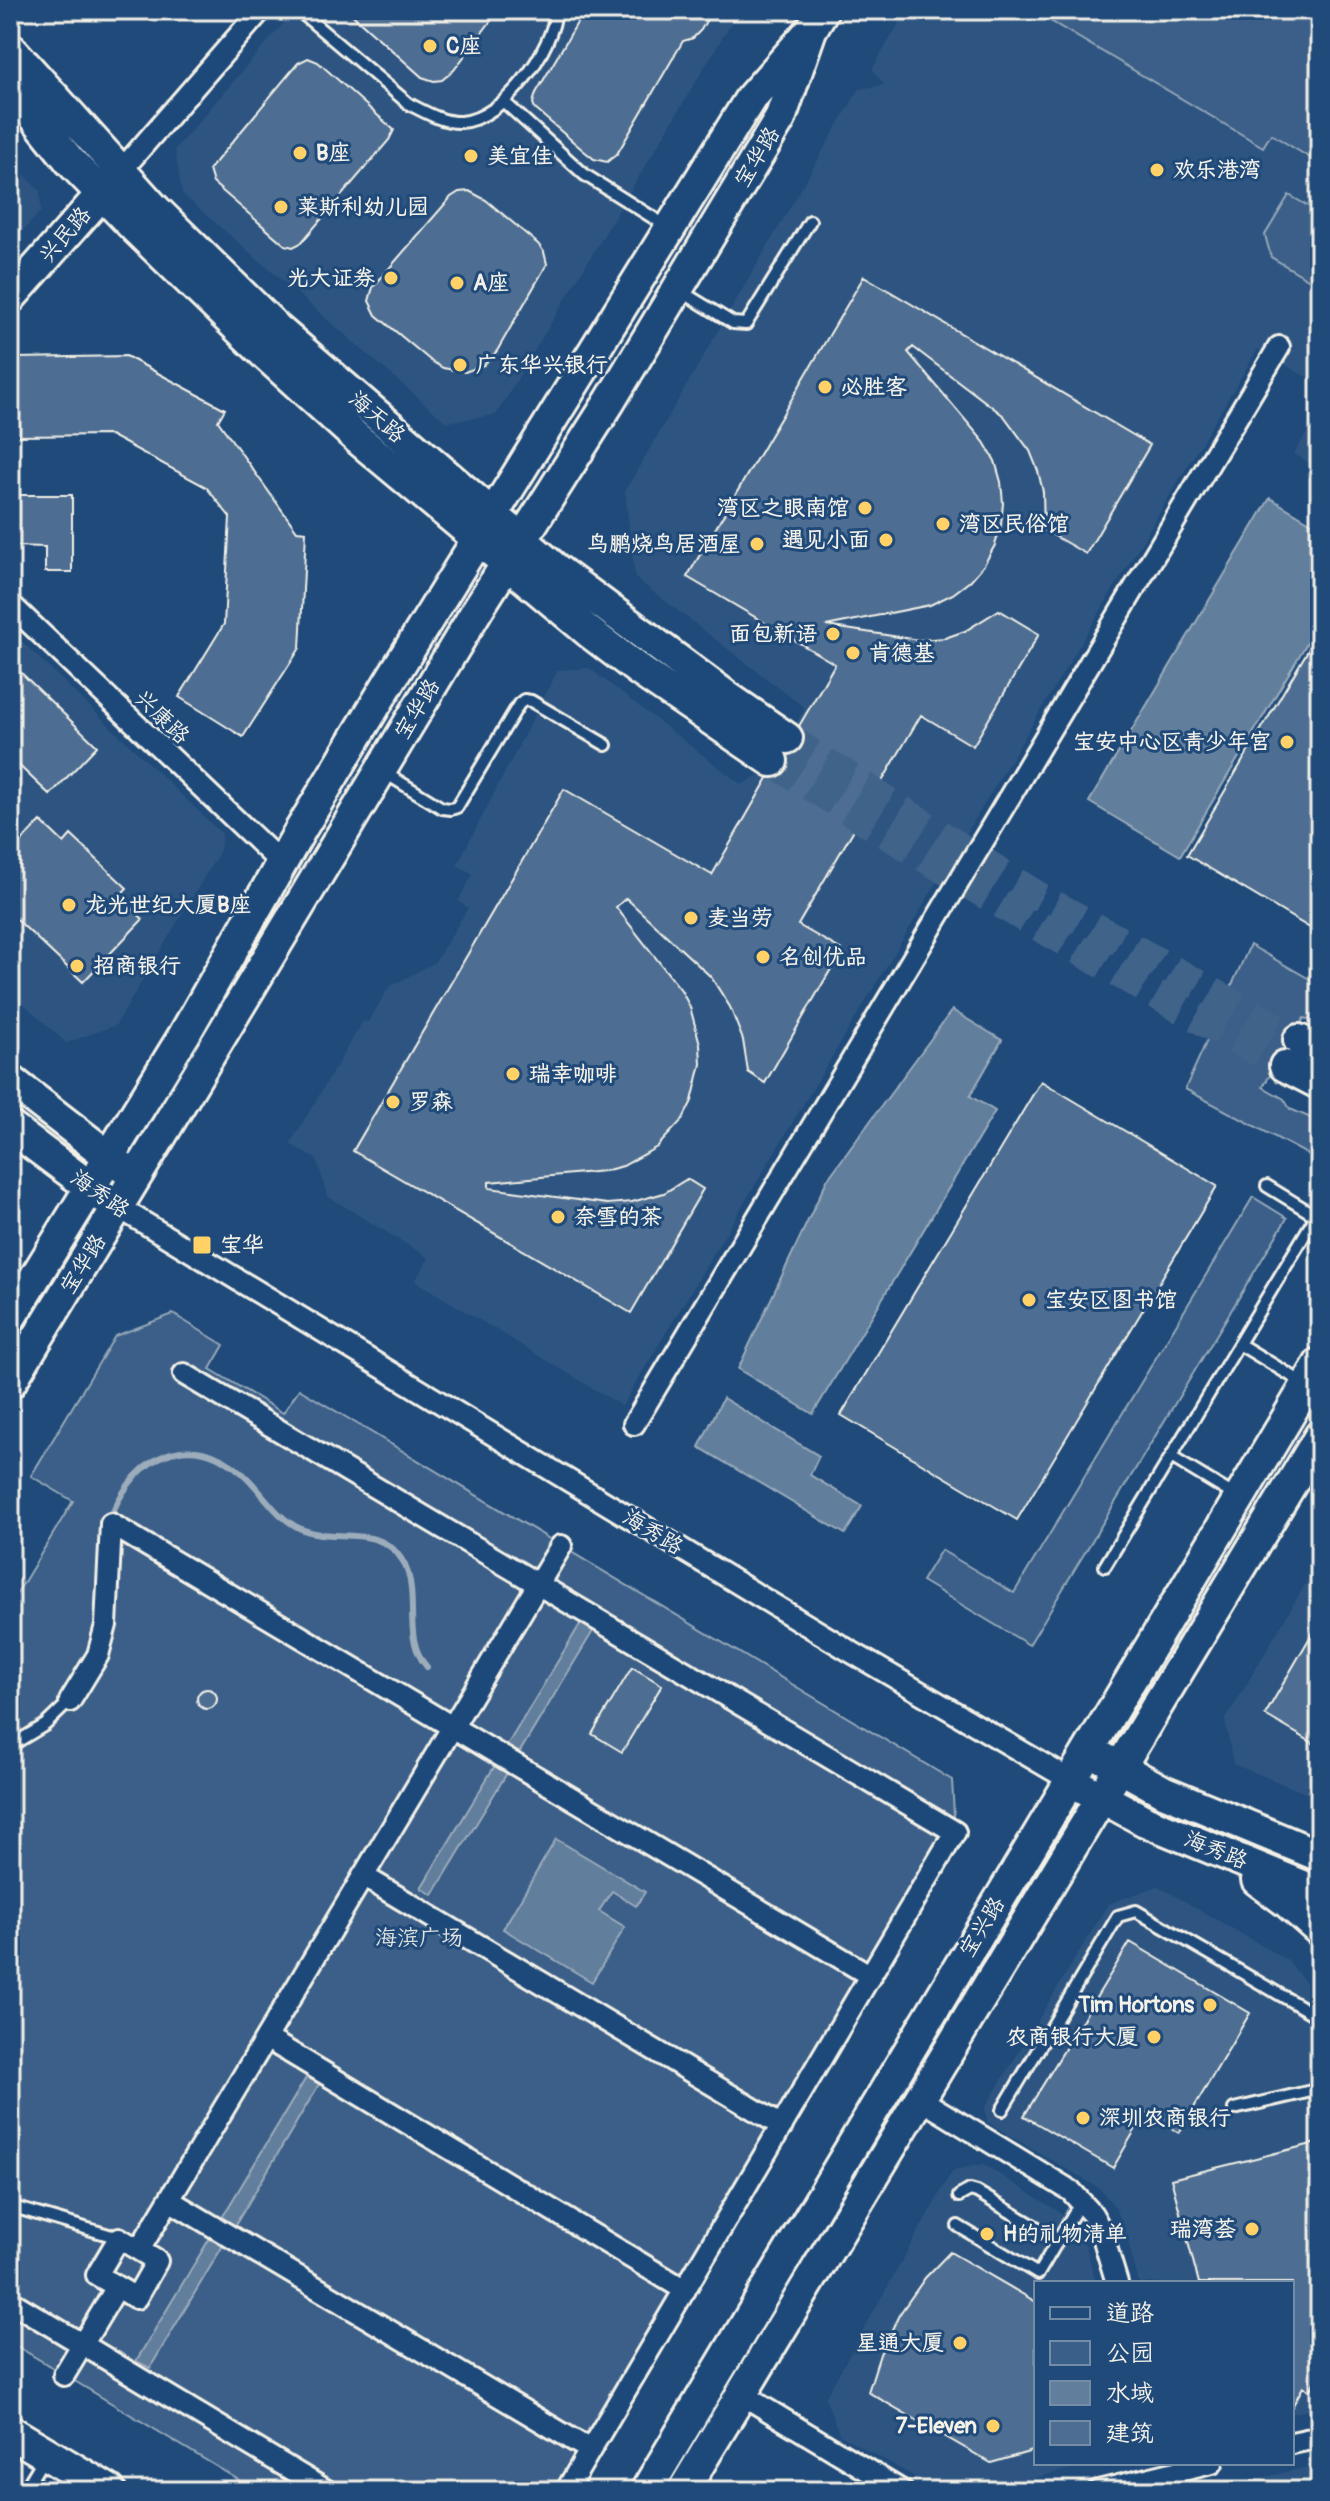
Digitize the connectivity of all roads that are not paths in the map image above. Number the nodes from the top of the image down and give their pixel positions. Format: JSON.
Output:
{"nodes":[{"id":1,"x":261,"y":10,"type":"edge"},
{"id":2,"x":298,"y":10,"type":"edge"},
{"id":3,"x":556,"y":10,"type":"edge"},
{"id":4,"x":817,"y":20,"type":"edge"},
{"id":5,"x":10,"y":48,"type":"edge"},
{"id":6,"x":10,"y":86,"type":"edge"},
{"id":7,"x":504,"y":102,"type":"junction"},
{"id":8,"x":111,"y":183,"type":"junction"},
{"id":9,"x":810,"y":221,"type":"dead end"},
{"id":10,"x":670,"y":228,"type":"junction"},
{"id":11,"x":677,"y":289,"type":"junction"},
{"id":12,"x":10,"y":298,"type":"edge"},
{"id":13,"x":1279,"y":347,"type":"dead end"},
{"id":14,"x":486,"y":529,"type":"junction"},
{"id":15,"x":515,"y":553,"type":"junction"},
{"id":16,"x":10,"y":604,"type":"edge"},
{"id":17,"x":606,"y":745,"type":"dead end"},
{"id":18,"x":780,"y":750,"type":"tunnel mouth"},
{"id":19,"x":380,"y":770,"type":"junction"},
{"id":20,"x":282,"y":864,"type":"junction"},
{"id":21,"x":1301,"y":1052,"type":"tunnel mouth"},
{"id":22,"x":10,"y":1080,"type":"edge"},
{"id":23,"x":1320,"y":1084,"type":"edge"},
{"id":24,"x":10,"y":1127,"type":"edge"},
{"id":25,"x":109,"y":1158,"type":"junction"},
{"id":26,"x":137,"y":1177,"type":"junction"},
{"id":27,"x":1267,"y":1186,"type":"dead end"},
{"id":28,"x":90,"y":1188,"type":"junction"},
{"id":29,"x":118,"y":1207,"type":"junction"},
{"id":30,"x":10,"y":1318,"type":"edge"},
{"id":31,"x":1239,"y":1344,"type":"junction"},
{"id":32,"x":13,"y":1365,"type":"edge"},
{"id":33,"x":184,"y":1374,"type":"dead end"},
{"id":34,"x":1314,"y":1374,"type":"edge"},
{"id":35,"x":634,"y":1424,"type":"dead end"},
{"id":36,"x":1316,"y":1451,"type":"edge"},
{"id":37,"x":1171,"y":1457,"type":"junction"},
{"id":38,"x":1239,"y":1498,"type":"junction"},
{"id":39,"x":561,"y":1546,"type":"dead end"},
{"id":40,"x":1105,"y":1566,"type":"dead end"},
{"id":41,"x":538,"y":1584,"type":"junction"},
{"id":42,"x":70,"y":1701,"type":"joint"},
{"id":43,"x":453,"y":1726,"type":"junction"},
{"id":44,"x":10,"y":1746,"type":"edge"},
{"id":45,"x":1088,"y":1750,"type":"junction"},
{"id":46,"x":1121,"y":1768,"type":"junction"},
{"id":47,"x":1070,"y":1780,"type":"junction"},
{"id":48,"x":1102,"y":1798,"type":"junction"},
{"id":49,"x":1206,"y":1845,"type":"junction"},
{"id":50,"x":1320,"y":1856,"type":"edge"},
{"id":51,"x":363,"y":1876,"type":"junction"},
{"id":52,"x":1320,"y":1893,"type":"edge"},
{"id":53,"x":1320,"y":1931,"type":"edge"},
{"id":54,"x":871,"y":1976,"type":"junction"},
{"id":55,"x":1320,"y":2036,"type":"edge"},
{"id":56,"x":266,"y":2038,"type":"junction"},
{"id":57,"x":1320,"y":2089,"type":"edge"},
{"id":58,"x":920,"y":2099,"type":"junction"},
{"id":59,"x":1234,"y":2109,"type":"dead end"},
{"id":60,"x":1002,"y":2110,"type":"dead end"},
{"id":61,"x":782,"y":2126,"type":"junction"},
{"id":62,"x":959,"y":2196,"type":"dead end"},
{"id":63,"x":169,"y":2200,"type":"junction"},
{"id":64,"x":1081,"y":2201,"type":"junction"},
{"id":65,"x":10,"y":2206,"type":"edge"},
{"id":66,"x":958,"y":2226,"type":"dead end"},
{"id":67,"x":119,"y":2238,"type":"junction"},
{"id":68,"x":1058,"y":2240,"type":"junction"},
{"id":69,"x":139,"y":2250,"type":"junction"},
{"id":70,"x":1116,"y":2281,"type":"edge"},
{"id":71,"x":117,"y":2287,"type":"junction"},
{"id":72,"x":685,"y":2290,"type":"junction"},
{"id":73,"x":10,"y":2301,"type":"edge"},
{"id":74,"x":82,"y":2344,"type":"junction"},
{"id":75,"x":64,"y":2375,"type":"dead end"},
{"id":76,"x":741,"y":2394,"type":"junction"},
{"id":77,"x":10,"y":2432,"type":"edge"},
{"id":78,"x":1320,"y":2437,"type":"edge"},
{"id":79,"x":1294,"y":2443,"type":"edge"},
{"id":80,"x":590,"y":2450,"type":"junction"},
{"id":81,"x":46,"y":2455,"type":"junction"},
{"id":82,"x":1194,"y":2465,"type":"edge"},
{"id":83,"x":1166,"y":2468,"type":"edge"},
{"id":84,"x":24,"y":2491,"type":"edge"},
{"id":85,"x":109,"y":2491,"type":"edge"},
{"id":86,"x":327,"y":2491,"type":"edge"},
{"id":87,"x":566,"y":2491,"type":"edge"},
{"id":88,"x":646,"y":2491,"type":"edge"},
{"id":89,"x":683,"y":2491,"type":"edge"},
{"id":90,"x":902,"y":2491,"type":"edge"},
{"id":91,"x":1098,"y":2491,"type":"edge"}],
"edges":[{"from":1,"to":8,"type":"street"},
{"from":2,"to":7,"type":"lane"},
{"from":3,"to":7,"type":"lane"},
{"from":4,"to":10,"type":"main road","name":"宝华路"},
{"from":4,"to":11,"type":"main road","name":"宝华路"},
{"from":5,"to":8,"type":"main road","name":"海天路"},
{"from":6,"to":8,"type":"main road","name":"海天路"},
{"from":7,"to":10,"type":"lane"},
{"from":8,"to":12,"type":"main road","name":"兴民路"},
{"from":8,"to":14,"type":"main road","name":"海天路"},
{"from":9,"to":11,"type":"lane"},
{"from":10,"to":14,"type":"main road","name":"宝华路"},
{"from":11,"to":15,"type":"main road","name":"宝华路"},
{"from":13,"to":35,"type":"street"},
{"from":14,"to":15,"type":"main road","name":"海天路"},
{"from":14,"to":20,"type":"main road","name":"宝华路"},
{"from":15,"to":18,"type":"main road","name":"海天路"},
{"from":15,"to":19,"type":"main road","name":"宝华路"},
{"from":16,"to":20,"type":"street","name":"兴康路"},
{"from":17,"to":19,"type":"lane"},
{"from":19,"to":26,"type":"main road","name":"宝华路"},
{"from":20,"to":25,"type":"main road","name":"宝华路"},
{"from":21,"to":23,"type":"main road"},
{"from":22,"to":25,"type":"main road","name":"海秀路"},
{"from":24,"to":28,"type":"main road","name":"海秀路"},
{"from":25,"to":26,"type":"main road","name":"海秀路"},
{"from":25,"to":28,"type":"main road","name":"宝华路"},
{"from":26,"to":29,"type":"main road","name":"宝华路"},
{"from":27,"to":31,"type":"lane"},
{"from":28,"to":29,"type":"main road","name":"海秀路"},
{"from":28,"to":30,"type":"main road","name":"宝华路"},
{"from":29,"to":32,"type":"main road","name":"宝华路"},
{"from":29,"to":47,"type":"street","name":"海秀路"},
{"from":31,"to":34,"type":"lane"},
{"from":31,"to":37,"type":"lane"},
{"from":33,"to":41,"type":"street"},
{"from":34,"to":38,"type":"main road","name":"宝兴路"},
{"from":36,"to":46,"type":"main road","name":"宝兴路"},
{"from":37,"to":38,"type":"lane"},
{"from":37,"to":40,"type":"lane"},
{"from":38,"to":45,"type":"main road","name":"宝兴路"},
{"from":39,"to":41,"type":"street"},
{"from":41,"to":43,"type":"street"},
{"from":41,"to":54,"type":"street"},
{"from":42,"to":43,"type":"street"},
{"from":42,"to":44,"type":"lane"},
{"from":43,"to":51,"type":"street"},
{"from":43,"to":54,"type":"street"},
{"from":45,"to":46,"type":"main road","name":"海秀路"},
{"from":45,"to":47,"type":"main road","name":"宝兴路"},
{"from":46,"to":48,"type":"main road","name":"宝兴路"},
{"from":46,"to":50,"type":"main road","name":"海秀路"},
{"from":47,"to":48,"type":"main road","name":"海秀路"},
{"from":47,"to":88,"type":"main road","name":"宝兴路"},
{"from":48,"to":49,"type":"main road","name":"海秀路"},
{"from":48,"to":58,"type":"main road","name":"宝兴路"},
{"from":49,"to":52,"type":"main road","name":"海秀路"},
{"from":49,"to":53,"type":"main road"},
{"from":51,"to":56,"type":"street"},
{"from":51,"to":61,"type":"street"},
{"from":54,"to":61,"type":"street"},
{"from":55,"to":60,"type":"lane"},
{"from":56,"to":63,"type":"street"},
{"from":56,"to":72,"type":"street"},
{"from":57,"to":59,"type":"lane"},
{"from":58,"to":64,"type":"street"},
{"from":58,"to":76,"type":"main road","name":"宝兴路"},
{"from":61,"to":72,"type":"street"},
{"from":62,"to":68,"type":"lane"},
{"from":63,"to":69,"type":"street"},
{"from":63,"to":80,"type":"street"},
{"from":64,"to":68,"type":"lane"},
{"from":64,"to":70,"type":"street"},
{"from":65,"to":67,"type":"lane"},
{"from":66,"to":68,"type":"lane"},
{"from":67,"to":69,"type":"street"},
{"from":67,"to":71,"type":"street"},
{"from":69,"to":71,"type":"street"},
{"from":71,"to":74,"type":"street"},
{"from":72,"to":80,"type":"street"},
{"from":73,"to":74,"type":"street"},
{"from":74,"to":75,"type":"street"},
{"from":74,"to":86,"type":"street"},
{"from":76,"to":89,"type":"main road","name":"宝兴路"},
{"from":76,"to":90,"type":"street"},
{"from":77,"to":81,"type":"main road"},
{"from":78,"to":79,"type":"street"},
{"from":80,"to":87,"type":"street"},
{"from":81,"to":84,"type":"lane"},
{"from":81,"to":85,"type":"main road"},
{"from":82,"to":83,"type":"street"},
{"from":83,"to":91,"type":"street"}]}
